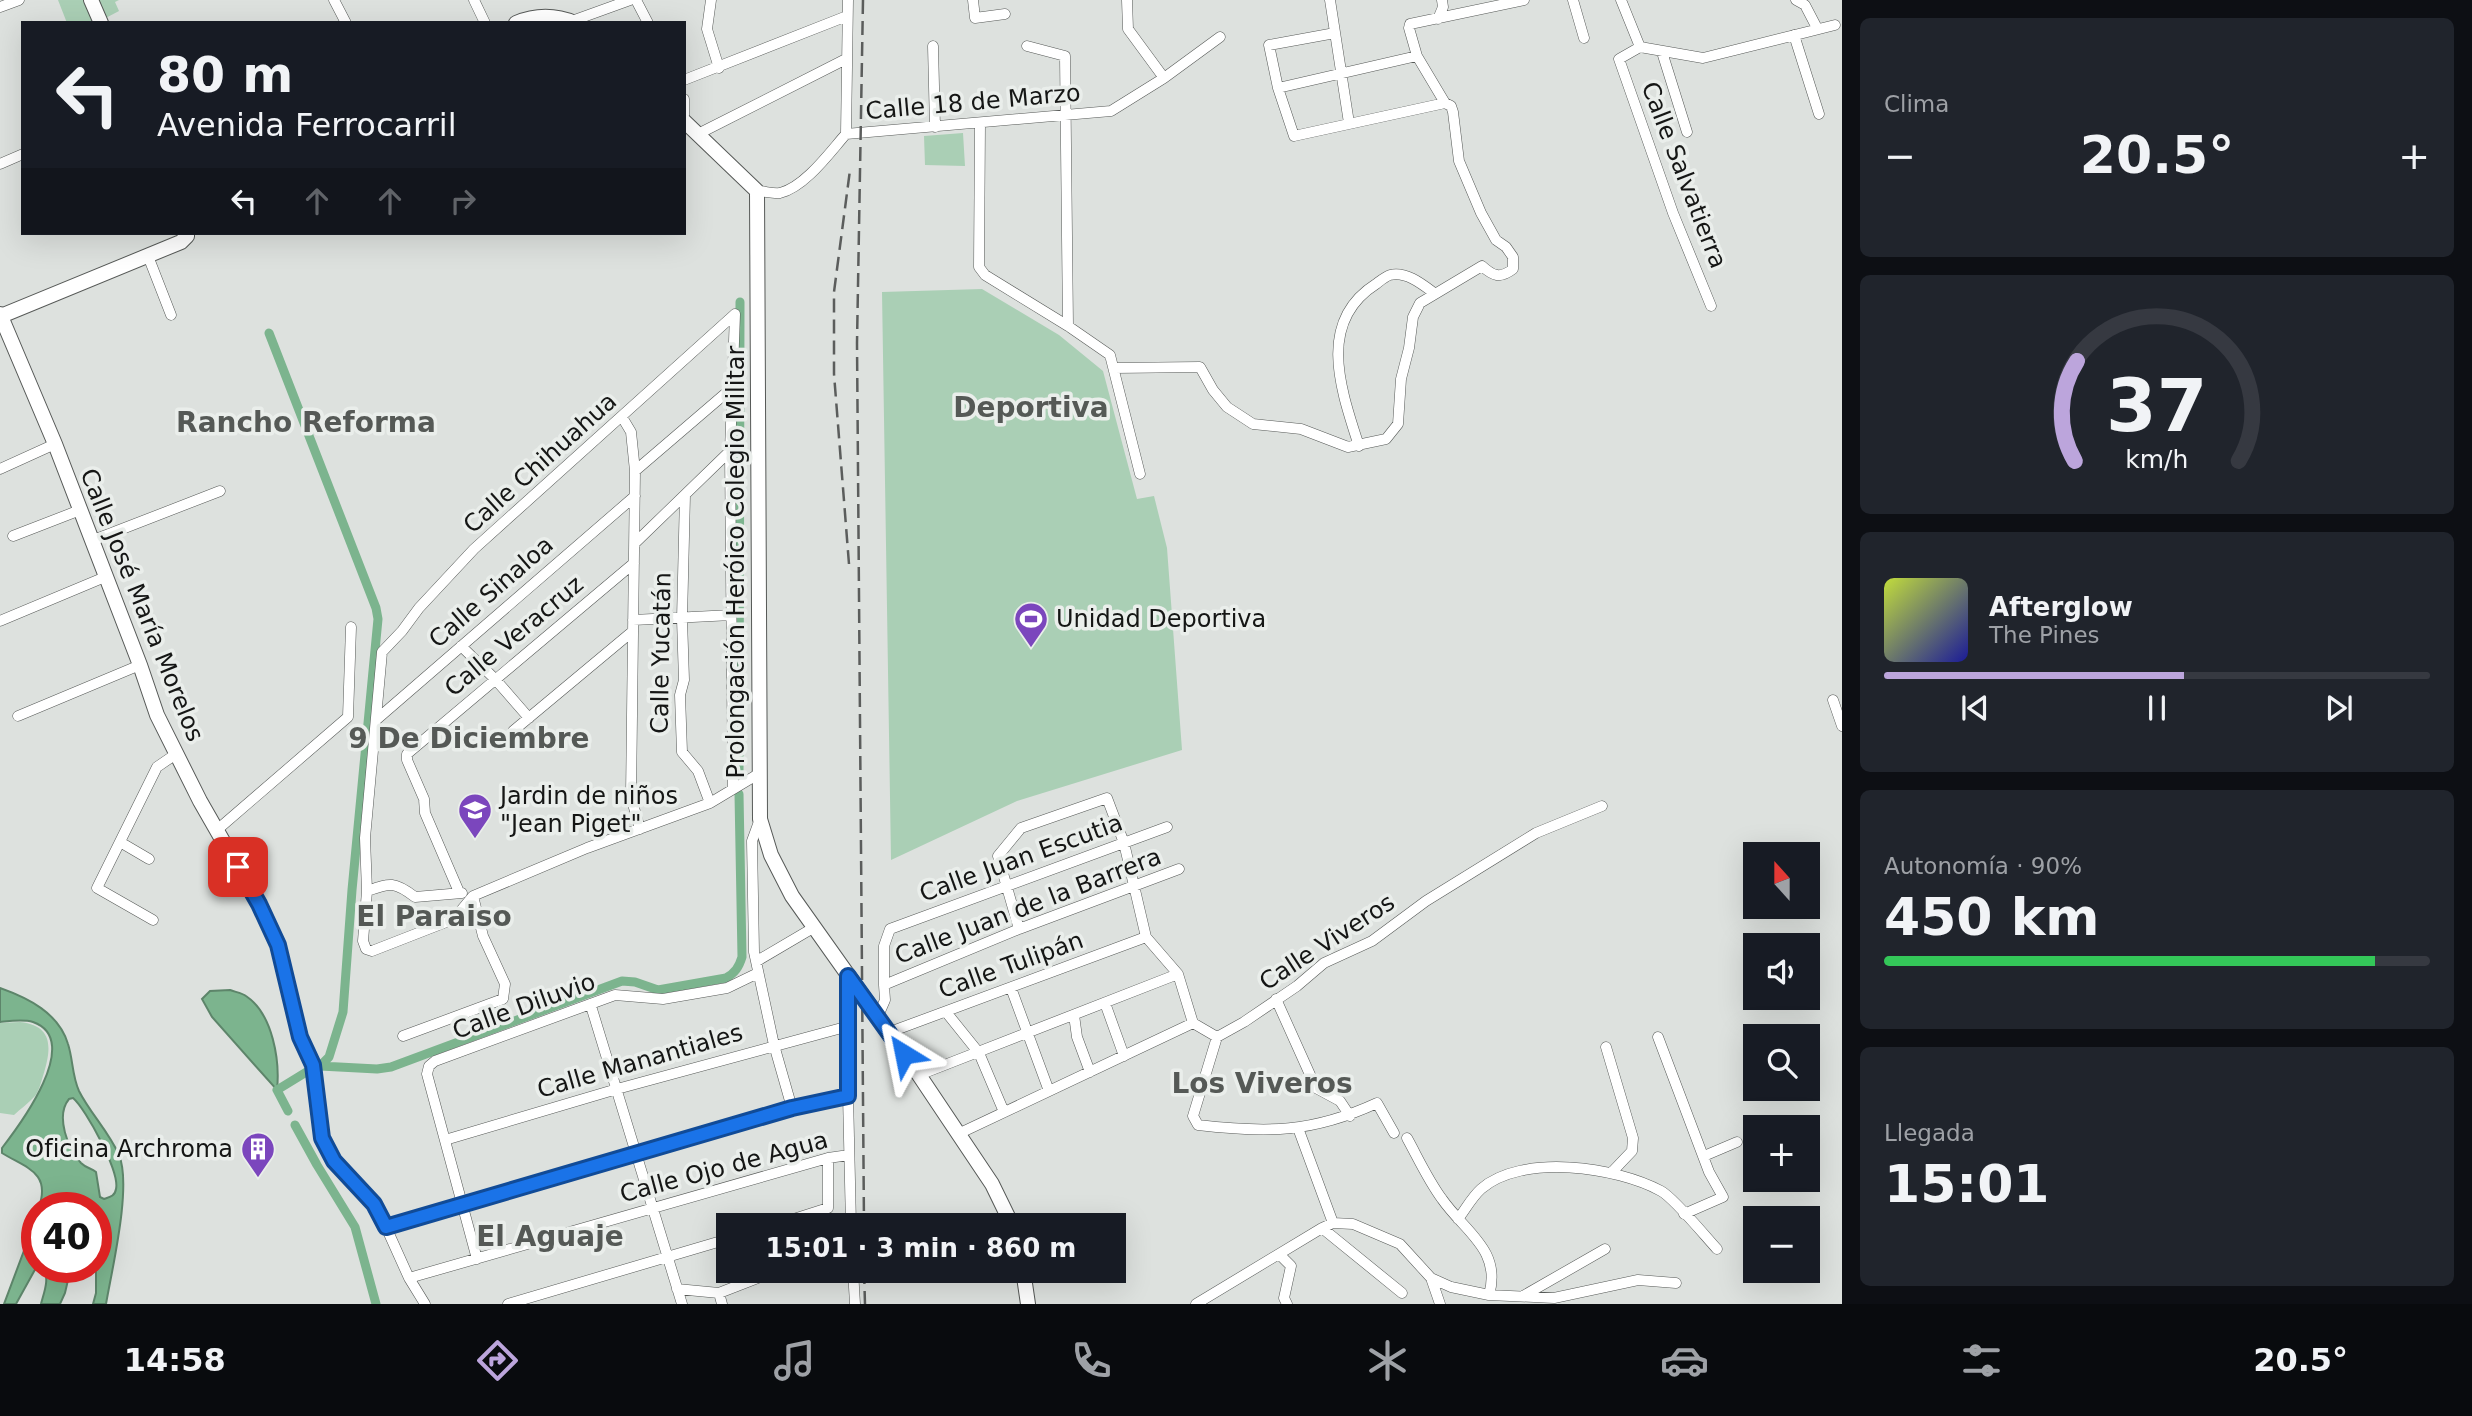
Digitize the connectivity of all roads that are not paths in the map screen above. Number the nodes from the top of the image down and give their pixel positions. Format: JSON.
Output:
{"nodes":[{"id":1,"x":19,"y":0,"type":"edge"},
{"id":2,"x":91,"y":0,"type":"edge"},
{"id":3,"x":334,"y":0,"type":"edge"},
{"id":4,"x":474,"y":0,"type":"edge"},
{"id":5,"x":630,"y":0,"type":"edge"},
{"id":6,"x":636,"y":0,"type":"edge"},
{"id":7,"x":711,"y":0,"type":"edge"},
{"id":8,"x":848,"y":0,"type":"edge"},
{"id":9,"x":973,"y":0,"type":"edge"},
{"id":10,"x":1127,"y":0,"type":"edge"},
{"id":11,"x":1330,"y":0,"type":"edge"},
{"id":12,"x":1442,"y":0,"type":"edge"},
{"id":13,"x":1524,"y":0,"type":"edge"},
{"id":14,"x":1573,"y":0,"type":"edge"},
{"id":15,"x":1621,"y":0,"type":"edge"},
{"id":16,"x":1796,"y":0,"type":"edge"},
{"id":17,"x":0,"y":7,"type":"edge"},
{"id":18,"x":1005,"y":14,"type":"dead end"},
{"id":19,"x":847,"y":16,"type":"junction"},
{"id":20,"x":1438,"y":19,"type":"junction"},
{"id":21,"x":100,"y":21,"type":"edge"},
{"id":22,"x":345,"y":21,"type":"edge"},
{"id":23,"x":484,"y":21,"type":"edge"},
{"id":24,"x":520,"y":21,"type":"edge"},
{"id":25,"x":570,"y":21,"type":"edge"},
{"id":26,"x":576,"y":21,"type":"edge"},
{"id":27,"x":647,"y":21,"type":"edge"},
{"id":28,"x":1835,"y":24,"type":"dead end"},
{"id":29,"x":1817,"y":28,"type":"junction"},
{"id":30,"x":1335,"y":33,"type":"junction"},
{"id":31,"x":1794,"y":35,"type":"junction"},
{"id":32,"x":1220,"y":37,"type":"dead end"},
{"id":33,"x":1584,"y":38,"type":"dead end"},
{"id":34,"x":933,"y":46,"type":"dead end"},
{"id":35,"x":1027,"y":46,"type":"dead end"},
{"id":36,"x":1640,"y":47,"type":"junction"},
{"id":37,"x":1662,"y":52,"type":"junction"},
{"id":38,"x":1417,"y":56,"type":"junction"},
{"id":39,"x":846,"y":59,"type":"junction"},
{"id":40,"x":719,"y":68,"type":"junction"},
{"id":41,"x":1341,"y":74,"type":"junction"},
{"id":42,"x":1164,"y":78,"type":"junction"},
{"id":43,"x":686,"y":79,"type":"edge"},
{"id":44,"x":1278,"y":88,"type":"junction"},
{"id":45,"x":1445,"y":103,"type":"junction"},
{"id":46,"x":1065,"y":114,"type":"junction"},
{"id":47,"x":1819,"y":114,"type":"dead end"},
{"id":48,"x":686,"y":123,"type":"edge"},
{"id":49,"x":980,"y":123,"type":"junction"},
{"id":50,"x":1349,"y":123,"type":"junction"},
{"id":51,"x":936,"y":127,"type":"junction"},
{"id":52,"x":1687,"y":132,"type":"dead end"},
{"id":53,"x":698,"y":134,"type":"junction"},
{"id":54,"x":846,"y":134,"type":"junction"},
{"id":55,"x":21,"y":155,"type":"edge"},
{"id":56,"x":0,"y":164,"type":"edge"},
{"id":57,"x":757,"y":191,"type":"junction"},
{"id":58,"x":187,"y":235,"type":"edge"},
{"id":59,"x":148,"y":256,"type":"junction"},
{"id":60,"x":1434,"y":293,"type":"junction"},
{"id":61,"x":1711,"y":306,"type":"dead end"},
{"id":62,"x":0,"y":315,"type":"edge"},
{"id":63,"x":171,"y":316,"type":"dead end"},
{"id":64,"x":1068,"y":326,"type":"junction"},
{"id":65,"x":1114,"y":368,"type":"junction"},
{"id":66,"x":733,"y":387,"type":"junction"},
{"id":67,"x":622,"y":417,"type":"junction"},
{"id":68,"x":55,"y":444,"type":"junction"},
{"id":69,"x":1359,"y":446,"type":"junction"},
{"id":70,"x":730,"y":450,"type":"junction"},
{"id":71,"x":0,"y":469,"type":"edge"},
{"id":72,"x":635,"y":471,"type":"junction"},
{"id":73,"x":1140,"y":474,"type":"dead end"},
{"id":74,"x":220,"y":491,"type":"dead end"},
{"id":75,"x":685,"y":495,"type":"junction"},
{"id":76,"x":635,"y":496,"type":"junction"},
{"id":77,"x":80,"y":510,"type":"junction"},
{"id":78,"x":13,"y":536,"type":"dead end"},
{"id":79,"x":91,"y":541,"type":"junction"},
{"id":80,"x":634,"y":544,"type":"junction"},
{"id":81,"x":634,"y":563,"type":"junction"},
{"id":82,"x":105,"y":577,"type":"junction"},
{"id":83,"x":732,"y":615,"type":"junction"},
{"id":84,"x":682,"y":619,"type":"junction"},
{"id":85,"x":0,"y":621,"type":"edge"},
{"id":86,"x":633,"y":625,"type":"junction"},
{"id":87,"x":351,"y":627,"type":"dead end"},
{"id":88,"x":461,"y":646,"type":"junction"},
{"id":89,"x":140,"y":664,"type":"junction"},
{"id":90,"x":495,"y":679,"type":"junction"},
{"id":91,"x":1833,"y":700,"type":"dead end"},
{"id":92,"x":18,"y":716,"type":"dead end"},
{"id":93,"x":529,"y":718,"type":"junction"},
{"id":94,"x":376,"y":720,"type":"junction"},
{"id":95,"x":1842,"y":726,"type":"edge"},
{"id":96,"x":513,"y":731,"type":"dead end"},
{"id":97,"x":176,"y":754,"type":"junction"},
{"id":98,"x":760,"y":773,"type":"junction"},
{"id":99,"x":733,"y":788,"type":"junction"},
{"id":100,"x":710,"y":803,"type":"junction"},
{"id":101,"x":1602,"y":806,"type":"dead end"},
{"id":102,"x":760,"y":819,"type":"junction"},
{"id":103,"x":1167,"y":827,"type":"dead end"},
{"id":104,"x":640,"y":829,"type":"junction"},
{"id":105,"x":217,"y":830,"type":"junction"},
{"id":106,"x":120,"y":842,"type":"junction"},
{"id":107,"x":1124,"y":843,"type":"junction"},
{"id":108,"x":149,"y":859,"type":"dead end"},
{"id":109,"x":1179,"y":869,"type":"dead end"},
{"id":110,"x":1136,"y":885,"type":"junction"},
{"id":111,"x":1008,"y":886,"type":"junction"},
{"id":112,"x":367,"y":891,"type":"junction"},
{"id":113,"x":459,"y":892,"type":"junction"},
{"id":114,"x":473,"y":896,"type":"junction"},
{"id":115,"x":153,"y":920,"type":"dead end"},
{"id":116,"x":813,"y":928,"type":"junction"},
{"id":117,"x":1019,"y":929,"type":"junction"},
{"id":118,"x":1146,"y":937,"type":"junction"},
{"id":119,"x":757,"y":961,"type":"junction"},
{"id":120,"x":758,"y":973,"type":"junction"},
{"id":121,"x":1178,"y":974,"type":"junction"},
{"id":122,"x":848,"y":976,"type":"junction"},
{"id":123,"x":884,"y":985,"type":"junction"},
{"id":124,"x":1011,"y":988,"type":"junction"},
{"id":125,"x":1276,"y":999,"type":"junction"},
{"id":126,"x":1105,"y":1003,"type":"junction"},
{"id":127,"x":591,"y":1006,"type":"junction"},
{"id":128,"x":946,"y":1012,"type":"junction"},
{"id":129,"x":1074,"y":1015,"type":"junction"},
{"id":130,"x":878,"y":1016,"type":"junction"},
{"id":131,"x":1193,"y":1023,"type":"junction"},
{"id":132,"x":849,"y":1026,"type":"junction"},
{"id":133,"x":890,"y":1032,"type":"junction"},
{"id":134,"x":1028,"y":1034,"type":"junction"},
{"id":135,"x":403,"y":1036,"type":"dead end"},
{"id":136,"x":1217,"y":1037,"type":"junction"},
{"id":137,"x":1658,"y":1037,"type":"dead end"},
{"id":138,"x":774,"y":1045,"type":"junction"},
{"id":139,"x":1606,"y":1047,"type":"dead end"},
{"id":140,"x":979,"y":1054,"type":"junction"},
{"id":141,"x":1124,"y":1056,"type":"junction"},
{"id":142,"x":1090,"y":1072,"type":"junction"},
{"id":143,"x":919,"y":1076,"type":"junction"},
{"id":144,"x":617,"y":1089,"type":"junction"},
{"id":145,"x":1049,"y":1091,"type":"junction"},
{"id":146,"x":848,"y":1096,"type":"junction"},
{"id":147,"x":792,"y":1108,"type":"junction"},
{"id":148,"x":1004,"y":1112,"type":"junction"},
{"id":149,"x":1350,"y":1116,"type":"junction"},
{"id":150,"x":1298,"y":1128,"type":"junction"},
{"id":151,"x":1394,"y":1133,"type":"dead end"},
{"id":152,"x":958,"y":1134,"type":"junction"},
{"id":153,"x":1407,"y":1138,"type":"dead end"},
{"id":154,"x":445,"y":1140,"type":"junction"},
{"id":155,"x":1737,"y":1142,"type":"dead end"},
{"id":156,"x":636,"y":1153,"type":"junction"},
{"id":157,"x":849,"y":1155,"type":"junction"},
{"id":158,"x":1704,"y":1156,"type":"junction"},
{"id":159,"x":828,"y":1158,"type":"junction"},
{"id":160,"x":1612,"y":1172,"type":"junction"},
{"id":161,"x":463,"y":1204,"type":"junction"},
{"id":162,"x":653,"y":1208,"type":"junction"},
{"id":163,"x":812,"y":1213,"type":"edge"},
{"id":164,"x":851,"y":1213,"type":"edge"},
{"id":165,"x":1006,"y":1213,"type":"edge"},
{"id":166,"x":1684,"y":1214,"type":"junction"},
{"id":167,"x":1458,"y":1219,"type":"junction"},
{"id":168,"x":1334,"y":1223,"type":"junction"},
{"id":169,"x":386,"y":1227,"type":"junction"},
{"id":170,"x":1322,"y":1228,"type":"junction"},
{"id":171,"x":716,"y":1243,"type":"edge"},
{"id":172,"x":1605,"y":1249,"type":"dead end"},
{"id":173,"x":1717,"y":1250,"type":"dead end"},
{"id":174,"x":1280,"y":1255,"type":"junction"},
{"id":175,"x":668,"y":1258,"type":"junction"},
{"id":176,"x":477,"y":1259,"type":"junction"},
{"id":177,"x":409,"y":1278,"type":"junction"},
{"id":178,"x":1431,"y":1278,"type":"junction"},
{"id":179,"x":749,"y":1283,"type":"edge"},
{"id":180,"x":854,"y":1283,"type":"edge"},
{"id":181,"x":1025,"y":1283,"type":"edge"},
{"id":182,"x":1676,"y":1283,"type":"dead end"},
{"id":183,"x":677,"y":1289,"type":"junction"},
{"id":184,"x":1402,"y":1293,"type":"dead end"},
{"id":185,"x":1489,"y":1295,"type":"junction"},
{"id":186,"x":1523,"y":1296,"type":"junction"},
{"id":187,"x":721,"y":1298,"type":"edge"},
{"id":188,"x":425,"y":1304,"type":"edge"},
{"id":189,"x":508,"y":1304,"type":"edge"},
{"id":190,"x":681,"y":1304,"type":"edge"},
{"id":191,"x":855,"y":1304,"type":"edge"},
{"id":192,"x":1028,"y":1304,"type":"edge"},
{"id":193,"x":1196,"y":1304,"type":"edge"},
{"id":194,"x":1287,"y":1304,"type":"edge"},
{"id":195,"x":1440,"y":1304,"type":"edge"}],
"edges":[{"from":1,"to":17,"type":"street"},
{"from":2,"to":21,"type":"street"},
{"from":3,"to":22,"type":"street"},
{"from":4,"to":23,"type":"street"},
{"from":5,"to":26,"type":"street"},
{"from":6,"to":27,"type":"street"},
{"from":7,"to":40,"type":"street"},
{"from":8,"to":19,"type":"street"},
{"from":9,"to":18,"type":"street"},
{"from":10,"to":42,"type":"street"},
{"from":11,"to":30,"type":"street"},
{"from":12,"to":20,"type":"street"},
{"from":13,"to":20,"type":"street"},
{"from":14,"to":33,"type":"street"},
{"from":15,"to":36,"type":"street"},
{"from":16,"to":29,"type":"street"},
{"from":19,"to":39,"type":"street"},
{"from":19,"to":40,"type":"street"},
{"from":20,"to":38,"type":"street"},
{"from":24,"to":25,"type":"street"},
{"from":28,"to":29,"type":"street"},
{"from":29,"to":31,"type":"street"},
{"from":30,"to":41,"type":"street"},
{"from":30,"to":44,"type":"street"},
{"from":31,"to":37,"type":"street"},
{"from":31,"to":47,"type":"street"},
{"from":32,"to":42,"type":"street","name":"Calle 18 de Marzo"},
{"from":34,"to":51,"type":"street"},
{"from":35,"to":46,"type":"street"},
{"from":36,"to":37,"type":"street"},
{"from":36,"to":61,"type":"street","name":"Calle Salvatierra"},
{"from":37,"to":52,"type":"street"},
{"from":38,"to":41,"type":"street"},
{"from":38,"to":45,"type":"street"},
{"from":39,"to":53,"type":"street"},
{"from":39,"to":54,"type":"street"},
{"from":40,"to":43,"type":"street"},
{"from":41,"to":44,"type":"street"},
{"from":41,"to":50,"type":"street"},
{"from":42,"to":46,"type":"street","name":"Calle 18 de Marzo"},
{"from":44,"to":50,"type":"street"},
{"from":45,"to":50,"type":"street"},
{"from":45,"to":60,"type":"street"},
{"from":46,"to":49,"type":"street","name":"Calle 18 de Marzo"},
{"from":46,"to":64,"type":"street"},
{"from":48,"to":53,"type":"street"},
{"from":49,"to":51,"type":"street","name":"Calle 18 de Marzo"},
{"from":49,"to":64,"type":"street"},
{"from":51,"to":54,"type":"street","name":"Calle 18 de Marzo"},
{"from":53,"to":57,"type":"street"},
{"from":54,"to":57,"type":"street","name":"Calle 18 de Marzo"},
{"from":55,"to":56,"type":"street"},
{"from":57,"to":98,"type":"street","name":"Prolongación Heróico Colegio Militar"},
{"from":58,"to":59,"type":"street"},
{"from":59,"to":62,"type":"street"},
{"from":59,"to":63,"type":"street"},
{"from":60,"to":69,"type":"street"},
{"from":60,"to":69,"type":"street"},
{"from":62,"to":68,"type":"street","name":"Calle José María Morelos"},
{"from":64,"to":65,"type":"street"},
{"from":65,"to":69,"type":"street"},
{"from":65,"to":73,"type":"street"},
{"from":66,"to":67,"type":"street","name":"Calle Chihuahua"},
{"from":66,"to":70,"type":"street"},
{"from":66,"to":72,"type":"street"},
{"from":67,"to":72,"type":"street"},
{"from":67,"to":94,"type":"street","name":"Calle Chihuahua"},
{"from":68,"to":71,"type":"street"},
{"from":68,"to":77,"type":"street","name":"Calle José María Morelos"},
{"from":70,"to":75,"type":"street"},
{"from":70,"to":83,"type":"street"},
{"from":72,"to":76,"type":"street"},
{"from":74,"to":79,"type":"street"},
{"from":75,"to":80,"type":"street"},
{"from":75,"to":84,"type":"street","name":"Calle Yucatán"},
{"from":76,"to":80,"type":"street"},
{"from":76,"to":88,"type":"street","name":"Calle Sinaloa"},
{"from":77,"to":78,"type":"street"},
{"from":77,"to":79,"type":"street","name":"Calle José María Morelos"},
{"from":79,"to":82,"type":"street","name":"Calle José María Morelos"},
{"from":80,"to":81,"type":"street"},
{"from":81,"to":86,"type":"street"},
{"from":81,"to":90,"type":"street","name":"Calle Veracruz"},
{"from":82,"to":85,"type":"street"},
{"from":82,"to":89,"type":"street","name":"Calle José María Morelos"},
{"from":83,"to":84,"type":"street"},
{"from":83,"to":99,"type":"street"},
{"from":84,"to":86,"type":"street"},
{"from":84,"to":100,"type":"street","name":"Calle Yucatán"},
{"from":86,"to":93,"type":"street"},
{"from":86,"to":104,"type":"street"},
{"from":87,"to":105,"type":"street"},
{"from":88,"to":90,"type":"street"},
{"from":88,"to":94,"type":"street","name":"Calle Sinaloa"},
{"from":89,"to":92,"type":"street"},
{"from":89,"to":97,"type":"street","name":"Calle José María Morelos"},
{"from":90,"to":93,"type":"street"},
{"from":90,"to":113,"type":"street","name":"Calle Veracruz"},
{"from":91,"to":95,"type":"street"},
{"from":93,"to":96,"type":"street"},
{"from":94,"to":112,"type":"street"},
{"from":97,"to":105,"type":"street","name":"Calle José María Morelos"},
{"from":97,"to":106,"type":"street"},
{"from":98,"to":99,"type":"street"},
{"from":98,"to":102,"type":"street","name":"Prolongación Heróico Colegio Militar"},
{"from":99,"to":100,"type":"street"},
{"from":100,"to":104,"type":"street"},
{"from":101,"to":125,"type":"street","name":"Calle Viveros"},
{"from":102,"to":116,"type":"street","name":"Prolongación Heróico Colegio Militar"},
{"from":102,"to":119,"type":"street"},
{"from":103,"to":107,"type":"street","name":"Calle Juan Escutia"},
{"from":104,"to":114,"type":"street"},
{"from":105,"to":169,"type":"street","name":"Calle José María Morelos"},
{"from":106,"to":108,"type":"street"},
{"from":106,"to":115,"type":"street"},
{"from":107,"to":110,"type":"street"},
{"from":107,"to":111,"type":"street","name":"Calle Juan Escutia"},
{"from":107,"to":111,"type":"street"},
{"from":109,"to":110,"type":"street","name":"Calle Juan de la Barrera"},
{"from":110,"to":117,"type":"street","name":"Calle Juan de la Barrera"},
{"from":110,"to":118,"type":"street"},
{"from":111,"to":117,"type":"street"},
{"from":111,"to":123,"type":"street","name":"Calle Juan Escutia"},
{"from":112,"to":113,"type":"street"},
{"from":112,"to":114,"type":"street"},
{"from":113,"to":114,"type":"street"},
{"from":114,"to":135,"type":"street"},
{"from":116,"to":119,"type":"street"},
{"from":116,"to":122,"type":"street","name":"Prolongación Heróico Colegio Militar"},
{"from":117,"to":123,"type":"street","name":"Calle Juan de la Barrera"},
{"from":118,"to":121,"type":"street"},
{"from":118,"to":124,"type":"street","name":"Calle Tulipán"},
{"from":119,"to":120,"type":"street"},
{"from":120,"to":127,"type":"street","name":"Calle Diluvio"},
{"from":120,"to":138,"type":"street"},
{"from":121,"to":126,"type":"street"},
{"from":121,"to":131,"type":"street"},
{"from":122,"to":130,"type":"street","name":"Prolongación Heróico Colegio Militar"},
{"from":122,"to":132,"type":"street"},
{"from":123,"to":130,"type":"street","name":"Calle Juan de la Barrera"},
{"from":124,"to":128,"type":"street","name":"Calle Tulipán"},
{"from":124,"to":134,"type":"street"},
{"from":125,"to":136,"type":"street","name":"Calle Viveros"},
{"from":125,"to":149,"type":"street"},
{"from":126,"to":129,"type":"street"},
{"from":126,"to":141,"type":"street"},
{"from":127,"to":144,"type":"street"},
{"from":127,"to":154,"type":"street","name":"Calle Diluvio"},
{"from":128,"to":133,"type":"street","name":"Calle Tulipán"},
{"from":128,"to":140,"type":"street"},
{"from":129,"to":134,"type":"street"},
{"from":129,"to":142,"type":"street"},
{"from":130,"to":133,"type":"street","name":"Prolongación Heróico Colegio Militar"},
{"from":131,"to":136,"type":"street"},
{"from":131,"to":141,"type":"street"},
{"from":132,"to":138,"type":"street","name":"Calle Manantiales"},
{"from":132,"to":146,"type":"street"},
{"from":133,"to":143,"type":"street","name":"Prolongación Heróico Colegio Militar"},
{"from":134,"to":140,"type":"street"},
{"from":134,"to":145,"type":"street"},
{"from":136,"to":150,"type":"street"},
{"from":137,"to":158,"type":"street"},
{"from":138,"to":144,"type":"street","name":"Calle Manantiales"},
{"from":138,"to":147,"type":"street"},
{"from":139,"to":160,"type":"street"},
{"from":140,"to":143,"type":"street"},
{"from":140,"to":148,"type":"street"},
{"from":141,"to":142,"type":"street"},
{"from":142,"to":145,"type":"street"},
{"from":143,"to":152,"type":"street","name":"Prolongación Heróico Colegio Militar"},
{"from":144,"to":154,"type":"street","name":"Calle Manantiales"},
{"from":144,"to":156,"type":"street"},
{"from":145,"to":148,"type":"street"},
{"from":146,"to":147,"type":"street"},
{"from":146,"to":157,"type":"street"},
{"from":147,"to":156,"type":"street"},
{"from":148,"to":152,"type":"street"},
{"from":149,"to":150,"type":"street"},
{"from":149,"to":151,"type":"street"},
{"from":150,"to":168,"type":"street"},
{"from":152,"to":165,"type":"street","name":"Prolongación Heróico Colegio Militar"},
{"from":153,"to":167,"type":"street"},
{"from":154,"to":161,"type":"street"},
{"from":155,"to":158,"type":"street"},
{"from":156,"to":161,"type":"street"},
{"from":156,"to":162,"type":"street"},
{"from":157,"to":159,"type":"street","name":"Calle Ojo de Agua"},
{"from":157,"to":164,"type":"street"},
{"from":158,"to":166,"type":"street"},
{"from":159,"to":162,"type":"street","name":"Calle Ojo de Agua"},
{"from":159,"to":163,"type":"street"},
{"from":160,"to":166,"type":"street"},
{"from":160,"to":167,"type":"street"},
{"from":161,"to":169,"type":"street"},
{"from":161,"to":176,"type":"street"},
{"from":162,"to":175,"type":"street"},
{"from":162,"to":176,"type":"street","name":"Calle Ojo de Agua"},
{"from":166,"to":173,"type":"street"},
{"from":167,"to":185,"type":"street"},
{"from":168,"to":170,"type":"street"},
{"from":168,"to":178,"type":"street"},
{"from":169,"to":177,"type":"street"},
{"from":170,"to":174,"type":"street"},
{"from":170,"to":184,"type":"street"},
{"from":171,"to":175,"type":"street"},
{"from":172,"to":186,"type":"street"},
{"from":174,"to":193,"type":"street"},
{"from":174,"to":194,"type":"street"},
{"from":175,"to":183,"type":"street"},
{"from":175,"to":189,"type":"street"},
{"from":176,"to":177,"type":"street","name":"Calle Ojo de Agua"},
{"from":177,"to":188,"type":"street"},
{"from":178,"to":185,"type":"street"},
{"from":178,"to":195,"type":"street"},
{"from":179,"to":187,"type":"street"},
{"from":180,"to":191,"type":"street"},
{"from":181,"to":192,"type":"street"},
{"from":182,"to":186,"type":"street"},
{"from":183,"to":187,"type":"street"},
{"from":183,"to":190,"type":"street"},
{"from":185,"to":186,"type":"street"}]}
